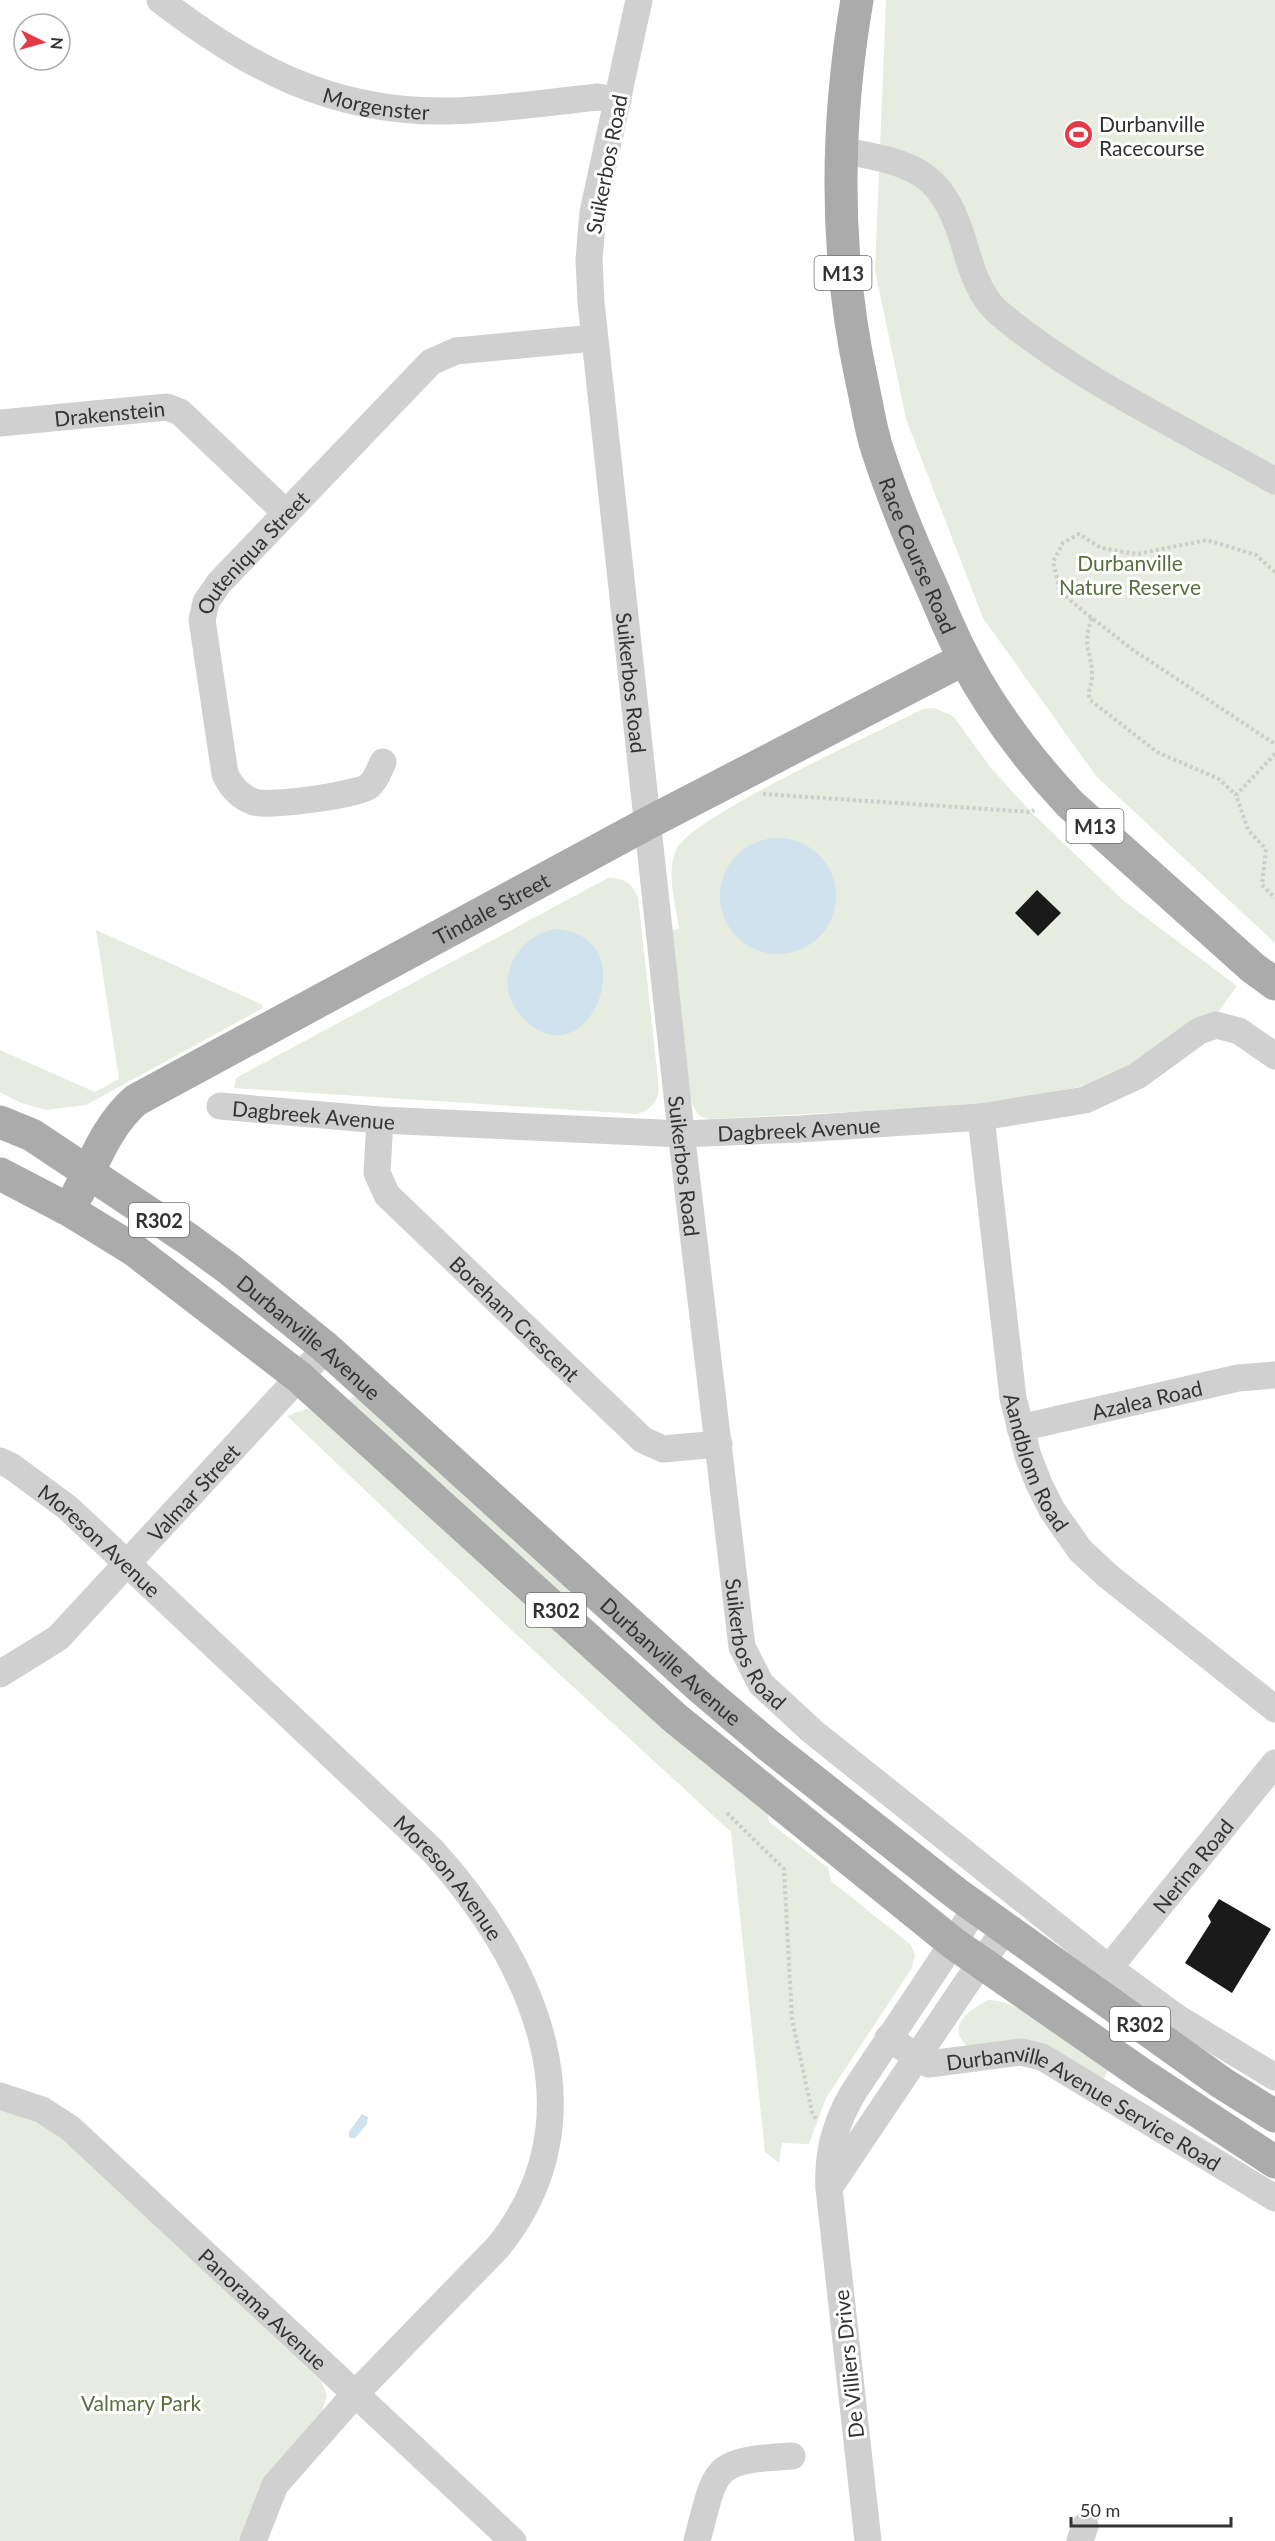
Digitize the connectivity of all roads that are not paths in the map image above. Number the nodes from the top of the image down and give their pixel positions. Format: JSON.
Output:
{"nodes":[{"id":1,"x":160,"y":0,"type":"edge"},
{"id":2,"x":639,"y":0,"type":"edge"},
{"id":3,"x":857,"y":0,"type":"edge"},
{"id":4,"x":618,"y":100,"type":"junction"},
{"id":5,"x":839,"y":150,"type":"junction"},
{"id":6,"x":594,"y":338,"type":"junction"},
{"id":7,"x":0,"y":423,"type":"edge"},
{"id":8,"x":1275,"y":481,"type":"edge"},
{"id":9,"x":286,"y":513,"type":"junction"},
{"id":10,"x":964,"y":659,"type":"junction"},
{"id":11,"x":383,"y":762,"type":"dead end"},
{"id":12,"x":648,"y":823,"type":"junction"},
{"id":13,"x":1275,"y":984,"type":"edge"},
{"id":14,"x":1275,"y":1056,"type":"edge"},
{"id":15,"x":220,"y":1106,"type":"dead end"},
{"id":16,"x":981,"y":1117,"type":"junction"},
{"id":17,"x":380,"y":1120,"type":"junction"},
{"id":18,"x":0,"y":1122,"type":"edge"},
{"id":19,"x":682,"y":1134,"type":"junction"},
{"id":20,"x":88,"y":1173,"type":"junction"},
{"id":21,"x":0,"y":1174,"type":"edge"},
{"id":22,"x":69,"y":1210,"type":"junction"},
{"id":23,"x":326,"y":1348,"type":"junction"},
{"id":24,"x":1275,"y":1375,"type":"edge"},
{"id":25,"x":299,"y":1377,"type":"junction"},
{"id":26,"x":1020,"y":1428,"type":"junction"},
{"id":27,"x":718,"y":1444,"type":"junction"},
{"id":28,"x":0,"y":1461,"type":"edge"},
{"id":29,"x":128,"y":1565,"type":"junction"},
{"id":30,"x":0,"y":1674,"type":"edge"},
{"id":31,"x":1275,"y":1709,"type":"edge"},
{"id":32,"x":1275,"y":1763,"type":"edge"},
{"id":33,"x":976,"y":1908,"type":"junction"},
{"id":34,"x":1006,"y":1928,"type":"junction"},
{"id":35,"x":953,"y":1943,"type":"junction"},
{"id":36,"x":980,"y":1964,"type":"junction"},
{"id":37,"x":1109,"y":1968,"type":"junction"},
{"id":38,"x":888,"y":2038,"type":"junction"},
{"id":39,"x":917,"y":2057,"type":"junction"},
{"id":40,"x":1275,"y":2077,"type":"edge"},
{"id":41,"x":0,"y":2096,"type":"edge"},
{"id":42,"x":1275,"y":2116,"type":"edge"},
{"id":43,"x":1275,"y":2162,"type":"edge"},
{"id":44,"x":829,"y":2188,"type":"junction"},
{"id":45,"x":1275,"y":2198,"type":"edge"},
{"id":46,"x":356,"y":2393,"type":"junction"},
{"id":47,"x":792,"y":2456,"type":"dead end"},
{"id":48,"x":253,"y":2541,"type":"edge"},
{"id":49,"x":513,"y":2541,"type":"edge"},
{"id":50,"x":697,"y":2541,"type":"edge"},
{"id":51,"x":868,"y":2541,"type":"edge"}],
"edges":[{"from":1,"to":4,"type":"street","name":"Morgenster"},
{"from":2,"to":4,"type":"street","name":"Suikerbos Road"},
{"from":3,"to":5,"type":"main road","name":"Race Course Road","number":"M13"},
{"from":4,"to":6,"type":"street","name":"Suikerbos Road"},
{"from":5,"to":8,"type":"street"},
{"from":5,"to":10,"type":"main road","name":"Race Course Road","number":"M13"},
{"from":6,"to":9,"type":"street","name":"Outeniqua Street"},
{"from":6,"to":12,"type":"street","name":"Suikerbos Road"},
{"from":7,"to":9,"type":"street","name":"Drakenstein"},
{"from":9,"to":11,"type":"street","name":"Outeniqua Street"},
{"from":10,"to":12,"type":"main road","name":"Tindale Street"},
{"from":10,"to":13,"type":"main road","name":"Race Course Road","number":"M13"},
{"from":12,"to":19,"type":"street","name":"Suikerbos Road"},
{"from":12,"to":20,"type":"main road","name":"Tindale Street"},
{"from":14,"to":16,"type":"street","name":"Dagbreek Avenue"},
{"from":15,"to":17,"type":"street","name":"Dagbreek Avenue"},
{"from":16,"to":19,"type":"street","name":"Dagbreek Avenue"},
{"from":16,"to":26,"type":"street","name":"Aandblom Road"},
{"from":17,"to":19,"type":"street","name":"Dagbreek Avenue"},
{"from":17,"to":27,"type":"street","name":"Boreham Crescent"},
{"from":18,"to":20,"type":"main road","name":"Durbanville Avenue","number":"R302"},
{"from":19,"to":27,"type":"street","name":"Suikerbos Road"},
{"from":20,"to":22,"type":"main road","name":"Tindale Street"},
{"from":20,"to":23,"type":"main road","name":"Durbanville Avenue","number":"R302"},
{"from":21,"to":22,"type":"main road","name":"Durbanville Avenue","number":"R302"},
{"from":22,"to":25,"type":"main road","name":"Durbanville Avenue","number":"R302"},
{"from":23,"to":25,"type":"street","name":"Valmar Street"},
{"from":23,"to":33,"type":"main road","name":"Durbanville Avenue","number":"R302"},
{"from":24,"to":26,"type":"street","name":"Azalea Road"},
{"from":25,"to":29,"type":"street","name":"Valmar Street"},
{"from":25,"to":35,"type":"main road","name":"Durbanville Avenue","number":"R302"},
{"from":26,"to":31,"type":"street","name":"Aandblom Road"},
{"from":27,"to":37,"type":"street","name":"Suikerbos Road"},
{"from":28,"to":29,"type":"street","name":"Moreson Avenue"},
{"from":29,"to":30,"type":"street","name":"Valmar Street"},
{"from":29,"to":46,"type":"street","name":"Moreson Avenue"},
{"from":32,"to":37,"type":"street","name":"Nerina Road"},
{"from":33,"to":34,"type":"main road","name":"Durbanville Avenue","number":"R302"},
{"from":33,"to":35,"type":"street","name":"De Villiers Drive"},
{"from":34,"to":36,"type":"street"},
{"from":34,"to":42,"type":"main road","name":"Durbanville Avenue","number":"R302"},
{"from":35,"to":36,"type":"main road","name":"Durbanville Avenue","number":"R302"},
{"from":35,"to":38,"type":"street","name":"De Villiers Drive"},
{"from":36,"to":39,"type":"street"},
{"from":36,"to":43,"type":"main road","name":"Durbanville Avenue","number":"R302"},
{"from":37,"to":40,"type":"street","name":"Suikerbos Road"},
{"from":38,"to":39,"type":"street","name":"Durbanville Avenue Service Road"},
{"from":38,"to":44,"type":"street","name":"De Villiers Drive"},
{"from":39,"to":44,"type":"street"},
{"from":39,"to":45,"type":"street","name":"Durbanville Avenue Service Road"},
{"from":41,"to":46,"type":"street","name":"Panorama Avenue"},
{"from":44,"to":51,"type":"street","name":"De Villiers Drive"},
{"from":46,"to":48,"type":"street","name":"Moreson Avenue"},
{"from":46,"to":49,"type":"street","name":"Panorama Avenue"},
{"from":47,"to":50,"type":"street"}]}
